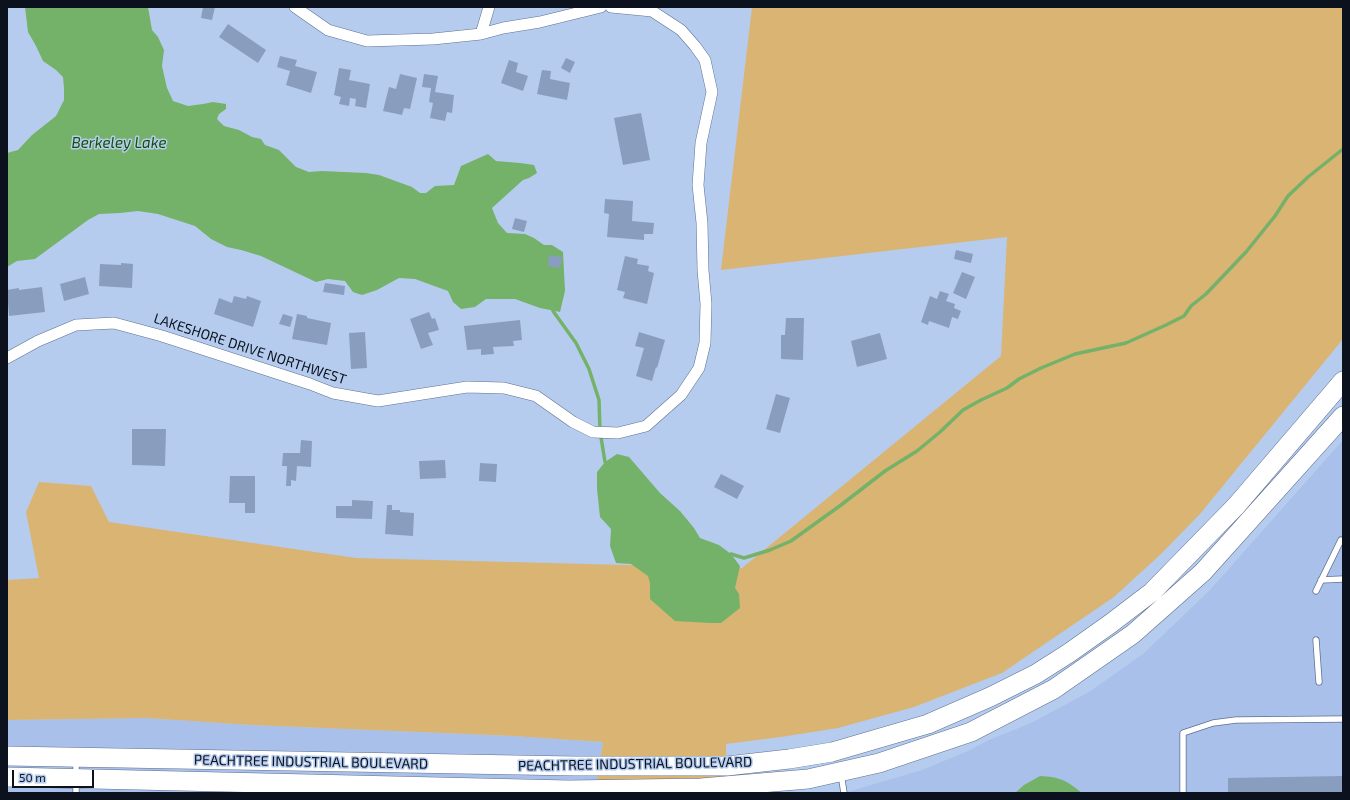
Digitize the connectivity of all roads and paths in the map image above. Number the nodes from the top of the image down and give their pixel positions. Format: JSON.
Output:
{"nodes":[{"id":1,"x":295,"y":7,"type":"edge"},
{"id":2,"x":489,"y":7,"type":"edge"},
{"id":3,"x":601,"y":7,"type":"edge"},
{"id":4,"x":611,"y":7,"type":"edge"},
{"id":5,"x":481,"y":34,"type":"junction"},
{"id":6,"x":7,"y":358,"type":"edge"},
{"id":7,"x":1343,"y":381,"type":"edge"},
{"id":8,"x":1343,"y":416,"type":"edge"},
{"id":9,"x":1342,"y":540,"type":"dead end"},
{"id":10,"x":1343,"y":578,"type":"edge"},
{"id":11,"x":1321,"y":580,"type":"junction"},
{"id":12,"x":1316,"y":591,"type":"dead end"},
{"id":13,"x":1316,"y":640,"type":"dead end"},
{"id":14,"x":1319,"y":682,"type":"dead end"},
{"id":15,"x":1343,"y":719,"type":"edge"},
{"id":16,"x":7,"y":756,"type":"edge"},
{"id":17,"x":76,"y":757,"type":"junction"},
{"id":18,"x":566,"y":766,"type":"junction"},
{"id":19,"x":840,"y":771,"type":"junction"},
{"id":20,"x":7,"y":777,"type":"edge"},
{"id":21,"x":76,"y":786,"type":"edge"},
{"id":22,"x":568,"y":792,"type":"edge"},
{"id":23,"x":844,"y":793,"type":"edge"},
{"id":24,"x":1183,"y":793,"type":"edge"}],
"edges":[{"from":1,"to":5,"type":"street"},
{"from":2,"to":5,"type":"street"},
{"from":3,"to":5,"type":"street"},
{"from":4,"to":6,"type":"street","name":"LAKESHORE DRIVE NORTHWEST"},
{"from":7,"to":18,"type":"highway","name":"PEACHTREE INDUSTRIAL BOULEVARD"},
{"from":8,"to":19,"type":"highway","name":"PEACHTREE INDUSTRIAL BOULEVARD"},
{"from":9,"to":11,"type":"lane"},
{"from":10,"to":11,"type":"lane"},
{"from":11,"to":12,"type":"lane"},
{"from":13,"to":14,"type":"lane"},
{"from":15,"to":24,"type":"lane"},
{"from":16,"to":17,"type":"highway","name":"PEACHTREE INDUSTRIAL BOULEVARD"},
{"from":17,"to":18,"type":"highway","name":"PEACHTREE INDUSTRIAL BOULEVARD"},
{"from":17,"to":21,"type":"lane"},
{"from":18,"to":22,"type":"street"},
{"from":19,"to":22,"type":"highway","name":"PEACHTREE INDUSTRIAL BOULEVARD"},
{"from":19,"to":23,"type":"lane"},
{"from":20,"to":21,"type":"highway","name":"PEACHTREE INDUSTRIAL BOULEVARD"},
{"from":21,"to":22,"type":"highway","name":"PEACHTREE INDUSTRIAL BOULEVARD"}]}
